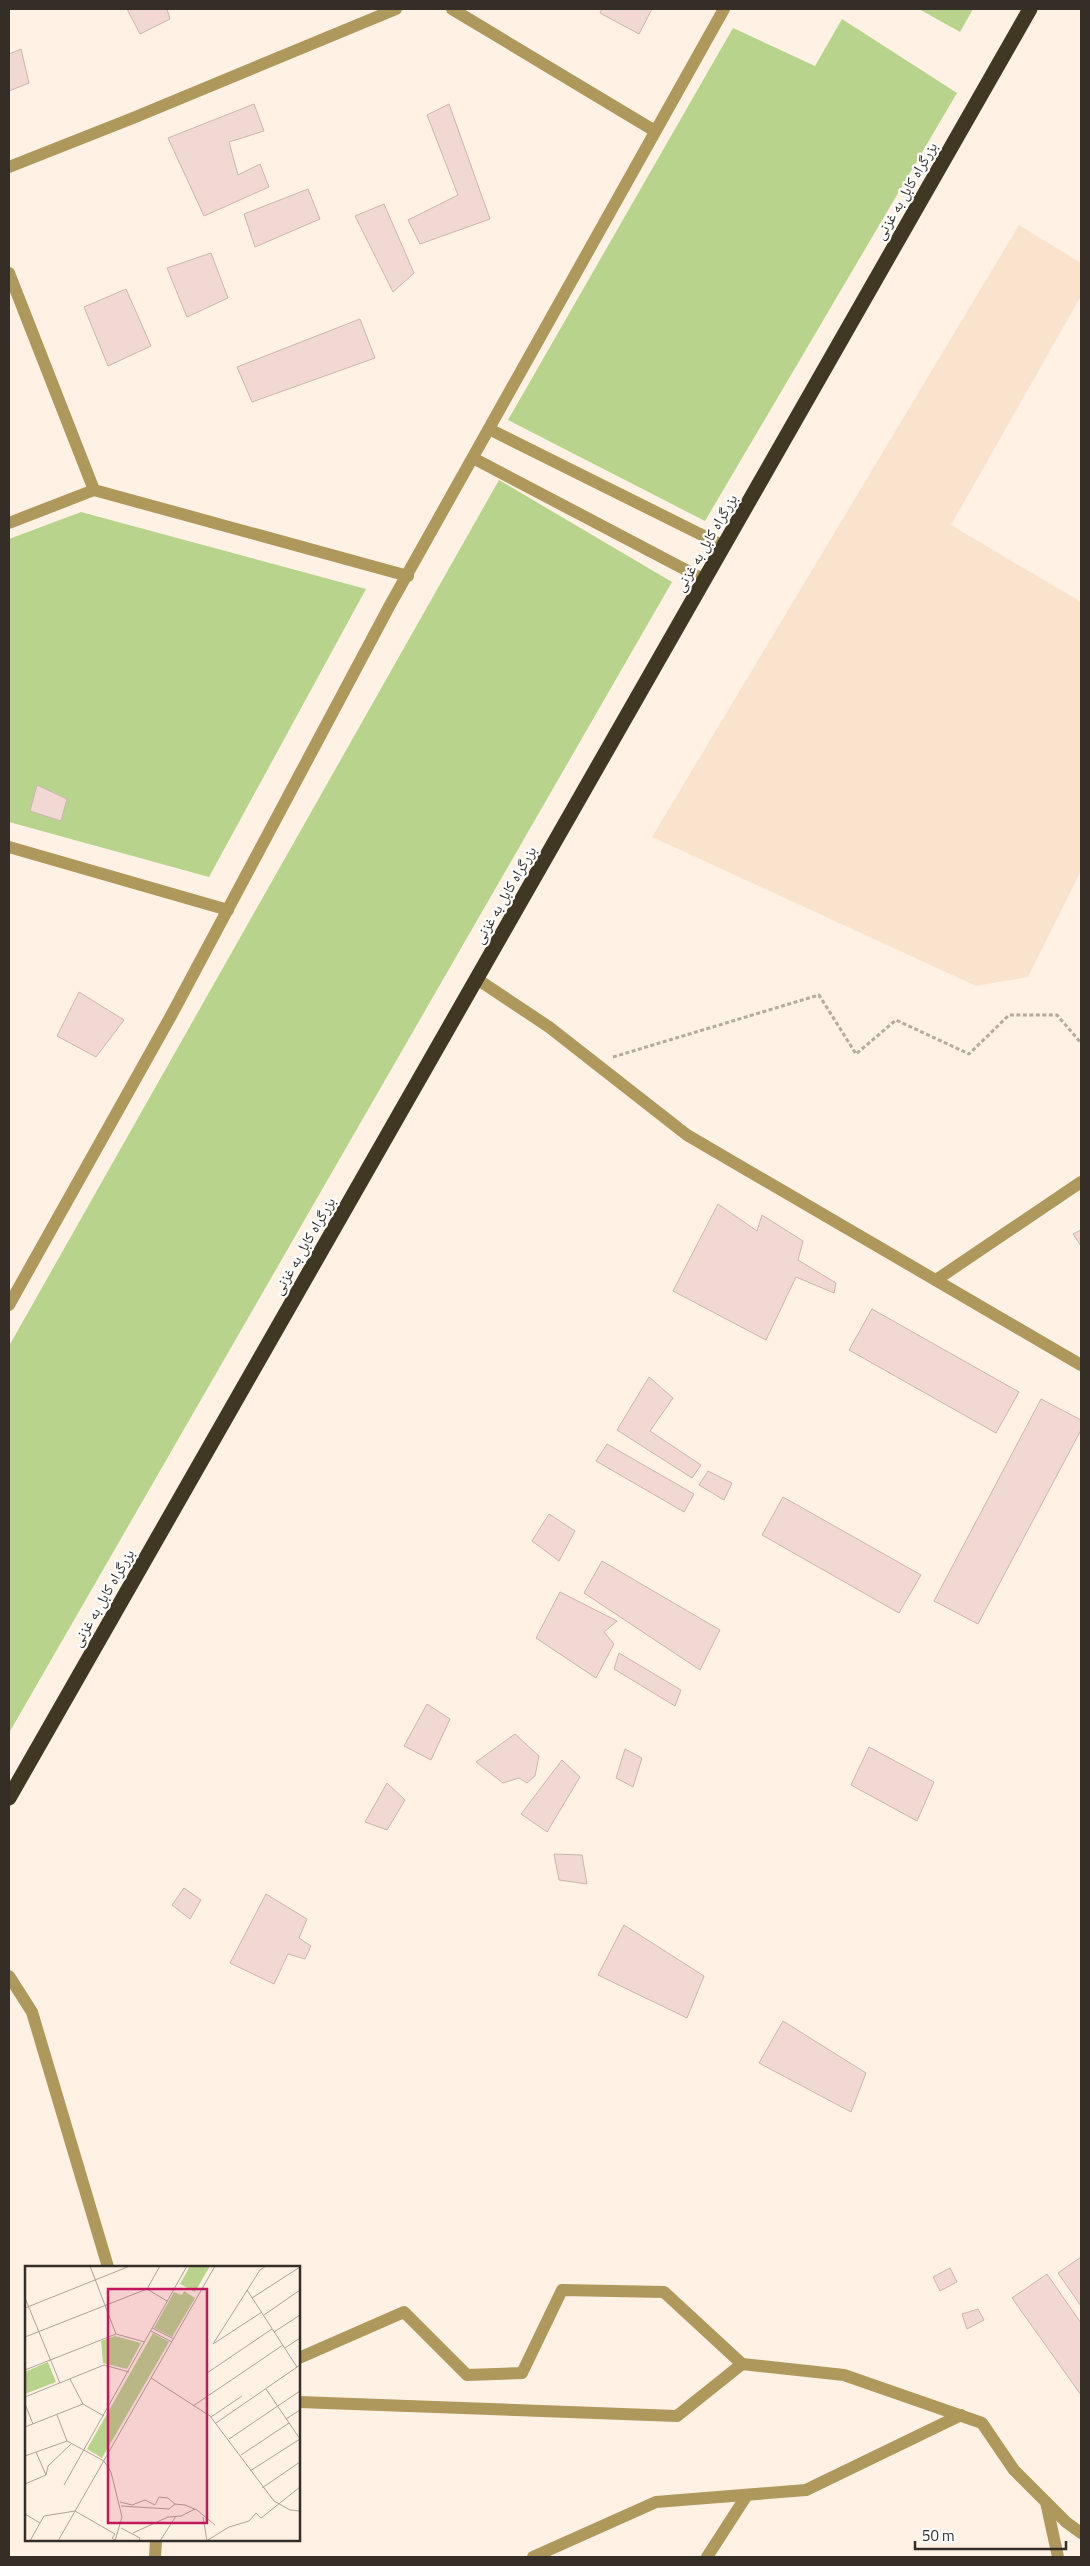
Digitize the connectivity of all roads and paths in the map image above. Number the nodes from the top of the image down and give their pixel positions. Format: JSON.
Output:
{"nodes":[{"id":1,"x":396,"y":9,"type":"edge"},
{"id":2,"x":452,"y":9,"type":"edge"},
{"id":3,"x":724,"y":9,"type":"edge"},
{"id":4,"x":1030,"y":9,"type":"edge"},
{"id":5,"x":655,"y":131,"type":"junction"},
{"id":6,"x":9,"y":167,"type":"edge"},
{"id":7,"x":9,"y":273,"type":"edge"},
{"id":8,"x":489,"y":429,"type":"junction"},
{"id":9,"x":473,"y":458,"type":"junction"},
{"id":10,"x":94,"y":490,"type":"junction"},
{"id":11,"x":9,"y":523,"type":"edge"},
{"id":12,"x":724,"y":546,"type":"junction"},
{"id":13,"x":408,"y":576,"type":"junction"},
{"id":14,"x":705,"y":580,"type":"junction"},
{"id":15,"x":9,"y":847,"type":"edge"},
{"id":16,"x":228,"y":910,"type":"junction"},
{"id":17,"x":477,"y":979,"type":"junction"},
{"id":18,"x":1081,"y":1043,"type":"edge"},
{"id":19,"x":595,"y":1062,"type":"junction"},
{"id":20,"x":1081,"y":1182,"type":"edge"},
{"id":21,"x":936,"y":1280,"type":"junction"},
{"id":22,"x":9,"y":1305,"type":"edge"},
{"id":23,"x":1081,"y":1366,"type":"edge"},
{"id":24,"x":9,"y":1798,"type":"edge"},
{"id":25,"x":9,"y":1976,"type":"edge"},
{"id":26,"x":108,"y":2266,"type":"edge"},
{"id":27,"x":300,"y":2358,"type":"edge"},
{"id":28,"x":742,"y":2364,"type":"junction"},
{"id":29,"x":300,"y":2402,"type":"edge"},
{"id":30,"x":960,"y":2415,"type":"junction"},
{"id":31,"x":747,"y":2495,"type":"junction"},
{"id":32,"x":1046,"y":2502,"type":"junction"},
{"id":33,"x":1081,"y":2533,"type":"edge"},
{"id":34,"x":156,"y":2541,"type":"edge"},
{"id":35,"x":155,"y":2557,"type":"edge"},
{"id":36,"x":533,"y":2557,"type":"edge"},
{"id":37,"x":707,"y":2557,"type":"edge"},
{"id":38,"x":1058,"y":2557,"type":"edge"}],
"edges":[{"from":1,"to":6,"type":"street"},
{"from":2,"to":5,"type":"street"},
{"from":3,"to":5,"type":"street"},
{"from":4,"to":12,"type":"highway","name":"بزرگراه کابل به غزنی"},
{"from":5,"to":8,"type":"street"},
{"from":7,"to":10,"type":"street"},
{"from":8,"to":9,"type":"street"},
{"from":8,"to":12,"type":"street"},
{"from":9,"to":13,"type":"street"},
{"from":9,"to":14,"type":"street"},
{"from":10,"to":11,"type":"street"},
{"from":10,"to":13,"type":"street"},
{"from":12,"to":14,"type":"highway","name":"بزرگراه کابل به غزنی"},
{"from":13,"to":16,"type":"street"},
{"from":14,"to":17,"type":"highway","name":"بزرگراه کابل به غزنی"},
{"from":15,"to":16,"type":"street"},
{"from":16,"to":22,"type":"street"},
{"from":17,"to":19,"type":"street"},
{"from":17,"to":24,"type":"highway","name":"بزرگراه کابل به غزنی"},
{"from":18,"to":19,"type":"path"},
{"from":19,"to":21,"type":"street"},
{"from":20,"to":21,"type":"street"},
{"from":21,"to":23,"type":"street"},
{"from":25,"to":26,"type":"street"},
{"from":27,"to":28,"type":"street"},
{"from":28,"to":29,"type":"street"},
{"from":28,"to":30,"type":"street"},
{"from":30,"to":31,"type":"street"},
{"from":30,"to":32,"type":"street"},
{"from":31,"to":36,"type":"street"},
{"from":31,"to":37,"type":"street"},
{"from":32,"to":33,"type":"street"},
{"from":32,"to":38,"type":"street"},
{"from":34,"to":35,"type":"street"}]}
